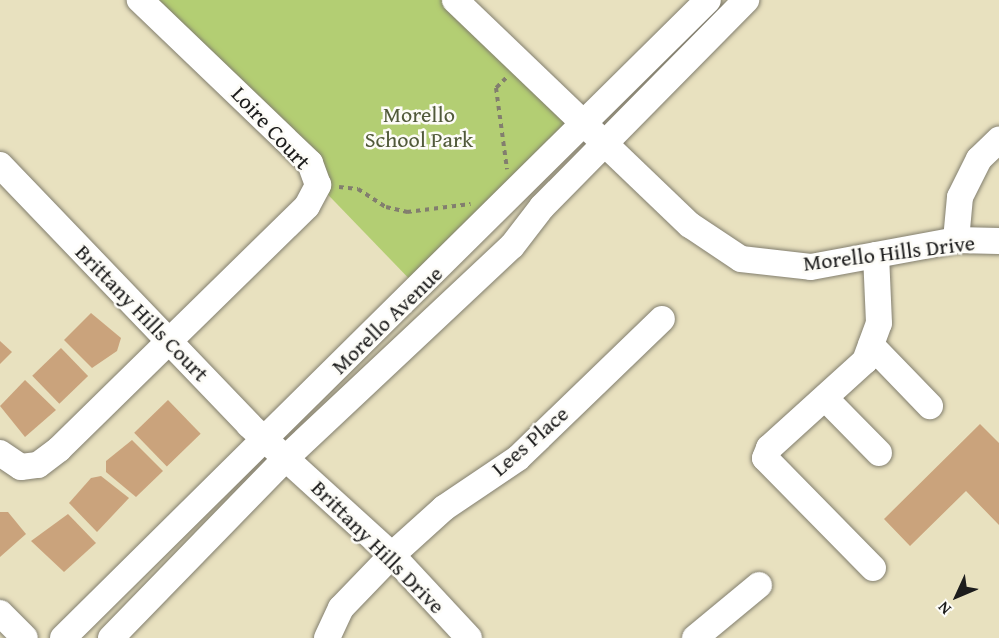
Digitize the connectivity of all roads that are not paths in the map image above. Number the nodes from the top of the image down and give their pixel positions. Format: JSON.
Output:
{"nodes":[{"id":1,"x":140,"y":0,"type":"edge"},
{"id":2,"x":708,"y":0,"type":"edge"},
{"id":3,"x":746,"y":0,"type":"edge"},
{"id":4,"x":456,"y":1,"type":"edge"},
{"id":5,"x":585,"y":128,"type":"junction"},
{"id":6,"x":999,"y":141,"type":"edge"},
{"id":7,"x":605,"y":146,"type":"junction"},
{"id":8,"x":0,"y":165,"type":"edge"},
{"id":9,"x":956,"y":240,"type":"junction"},
{"id":10,"x":999,"y":241,"type":"edge"},
{"id":11,"x":876,"y":255,"type":"junction"},
{"id":12,"x":662,"y":319,"type":"dead end"},
{"id":13,"x":170,"y":343,"type":"junction"},
{"id":14,"x":871,"y":345,"type":"junction"},
{"id":15,"x":825,"y":398,"type":"junction"},
{"id":16,"x":930,"y":406,"type":"dead end"},
{"id":17,"x":266,"y":440,"type":"junction"},
{"id":18,"x":0,"y":453,"type":"edge"},
{"id":19,"x":879,"y":453,"type":"dead end"},
{"id":20,"x":287,"y":457,"type":"junction"},
{"id":21,"x":392,"y":555,"type":"junction"},
{"id":22,"x":873,"y":568,"type":"dead end"},
{"id":23,"x":759,"y":585,"type":"dead end"},
{"id":24,"x":0,"y":613,"type":"edge"},
{"id":25,"x":25,"y":638,"type":"edge"},
{"id":26,"x":63,"y":638,"type":"edge"},
{"id":27,"x":111,"y":638,"type":"edge"},
{"id":28,"x":327,"y":638,"type":"edge"},
{"id":29,"x":469,"y":638,"type":"edge"},
{"id":30,"x":695,"y":638,"type":"edge"}],
"edges":[{"from":1,"to":13,"type":"street","name":"Loire Court"},
{"from":2,"to":5,"type":"street","name":"Morello Avenue"},
{"from":3,"to":7,"type":"street","name":"Morello Avenue"},
{"from":4,"to":5,"type":"street","name":"Morello Hills Drive"},
{"from":5,"to":7,"type":"street","name":"Morello Hills Drive"},
{"from":5,"to":17,"type":"street","name":"Morello Avenue"},
{"from":6,"to":9,"type":"street"},
{"from":7,"to":11,"type":"street","name":"Morello Hills Drive"},
{"from":7,"to":20,"type":"street","name":"Morello Avenue"},
{"from":8,"to":13,"type":"street","name":"Brittany Hills Court"},
{"from":9,"to":10,"type":"street","name":"Morello Hills Drive"},
{"from":9,"to":11,"type":"street","name":"Morello Hills Drive"},
{"from":11,"to":14,"type":"street"},
{"from":12,"to":21,"type":"street","name":"Lees Place"},
{"from":13,"to":17,"type":"street","name":"Brittany Hills Court"},
{"from":13,"to":18,"type":"street","name":"Loire Court"},
{"from":14,"to":15,"type":"street"},
{"from":14,"to":16,"type":"street"},
{"from":15,"to":19,"type":"street"},
{"from":15,"to":22,"type":"street"},
{"from":17,"to":20,"type":"street","name":"Brittany Hills Court"},
{"from":17,"to":26,"type":"street","name":"Morello Avenue"},
{"from":20,"to":21,"type":"street","name":"Brittany Hills Drive"},
{"from":20,"to":27,"type":"street","name":"Morello Avenue"},
{"from":21,"to":28,"type":"street","name":"Lees Place"},
{"from":21,"to":29,"type":"street","name":"Brittany Hills Drive"},
{"from":23,"to":30,"type":"street"},
{"from":24,"to":25,"type":"street"}]}
